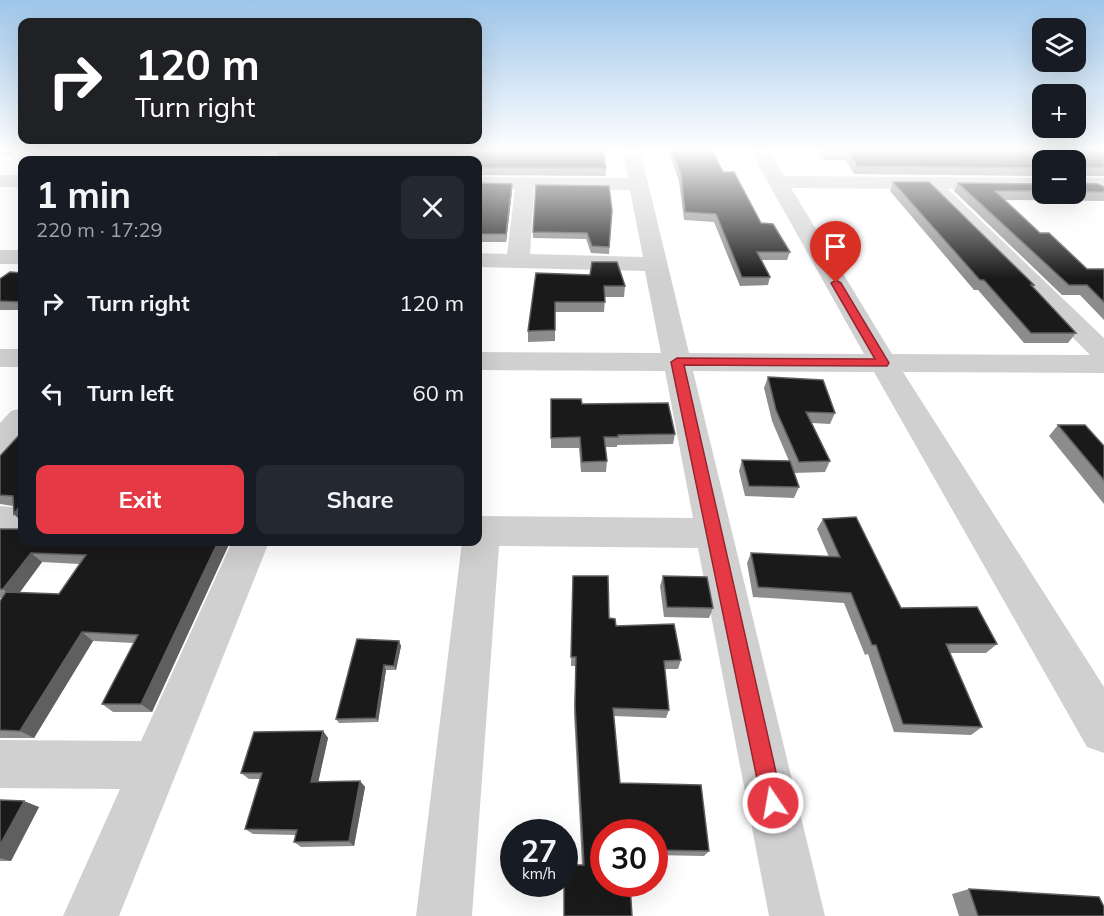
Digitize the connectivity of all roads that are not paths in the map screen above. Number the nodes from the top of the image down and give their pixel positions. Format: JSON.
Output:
{"nodes":[{"id":1,"x":524,"y":193,"type":"edge"},
{"id":2,"x":640,"y":193,"type":"edge"},
{"id":3,"x":783,"y":193,"type":"edge"},
{"id":4,"x":941,"y":193,"type":"edge"},
{"id":5,"x":0,"y":257,"type":"edge"},
{"id":6,"x":18,"y":257,"type":"edge"},
{"id":7,"x":482,"y":260,"type":"edge"},
{"id":8,"x":518,"y":260,"type":"junction"},
{"id":9,"x":657,"y":264,"type":"junction"},
{"id":10,"x":1104,"y":353,"type":"edge"},
{"id":11,"x":0,"y":358,"type":"edge"},
{"id":12,"x":18,"y":358,"type":"edge"},
{"id":13,"x":482,"y":361,"type":"edge"},
{"id":14,"x":677,"y":362,"type":"junction"},
{"id":15,"x":883,"y":363,"type":"junction"},
{"id":16,"x":1104,"y":364,"type":"edge"},
{"id":17,"x":18,"y":424,"type":"edge"},
{"id":18,"x":0,"y":444,"type":"edge"},
{"id":19,"x":0,"y":522,"type":"edge"},
{"id":20,"x":18,"y":522,"type":"edge"},
{"id":21,"x":482,"y":531,"type":"edge"},
{"id":22,"x":714,"y":533,"type":"junction"},
{"id":23,"x":248,"y":546,"type":"edge"},
{"id":24,"x":479,"y":546,"type":"edge"},
{"id":25,"x":1104,"y":730,"type":"edge"},
{"id":26,"x":0,"y":764,"type":"edge"},
{"id":27,"x":154,"y":765,"type":"junction"},
{"id":28,"x":90,"y":916,"type":"edge"},
{"id":29,"x":444,"y":916,"type":"edge"},
{"id":30,"x":797,"y":916,"type":"edge"}],
"edges":[{"from":1,"to":8,"type":"street"},
{"from":2,"to":9,"type":"street"},
{"from":3,"to":15,"type":"street"},
{"from":4,"to":10,"type":"street"},
{"from":5,"to":6,"type":"street"},
{"from":7,"to":8,"type":"street"},
{"from":8,"to":9,"type":"street"},
{"from":9,"to":14,"type":"street"},
{"from":11,"to":12,"type":"street"},
{"from":13,"to":14,"type":"street"},
{"from":14,"to":15,"type":"street"},
{"from":14,"to":22,"type":"street"},
{"from":15,"to":16,"type":"street"},
{"from":15,"to":25,"type":"street"},
{"from":17,"to":18,"type":"street"},
{"from":19,"to":20,"type":"street"},
{"from":21,"to":22,"type":"street"},
{"from":22,"to":30,"type":"street"},
{"from":23,"to":27,"type":"street"},
{"from":24,"to":29,"type":"street"},
{"from":26,"to":27,"type":"street"},
{"from":27,"to":28,"type":"street"}]}
